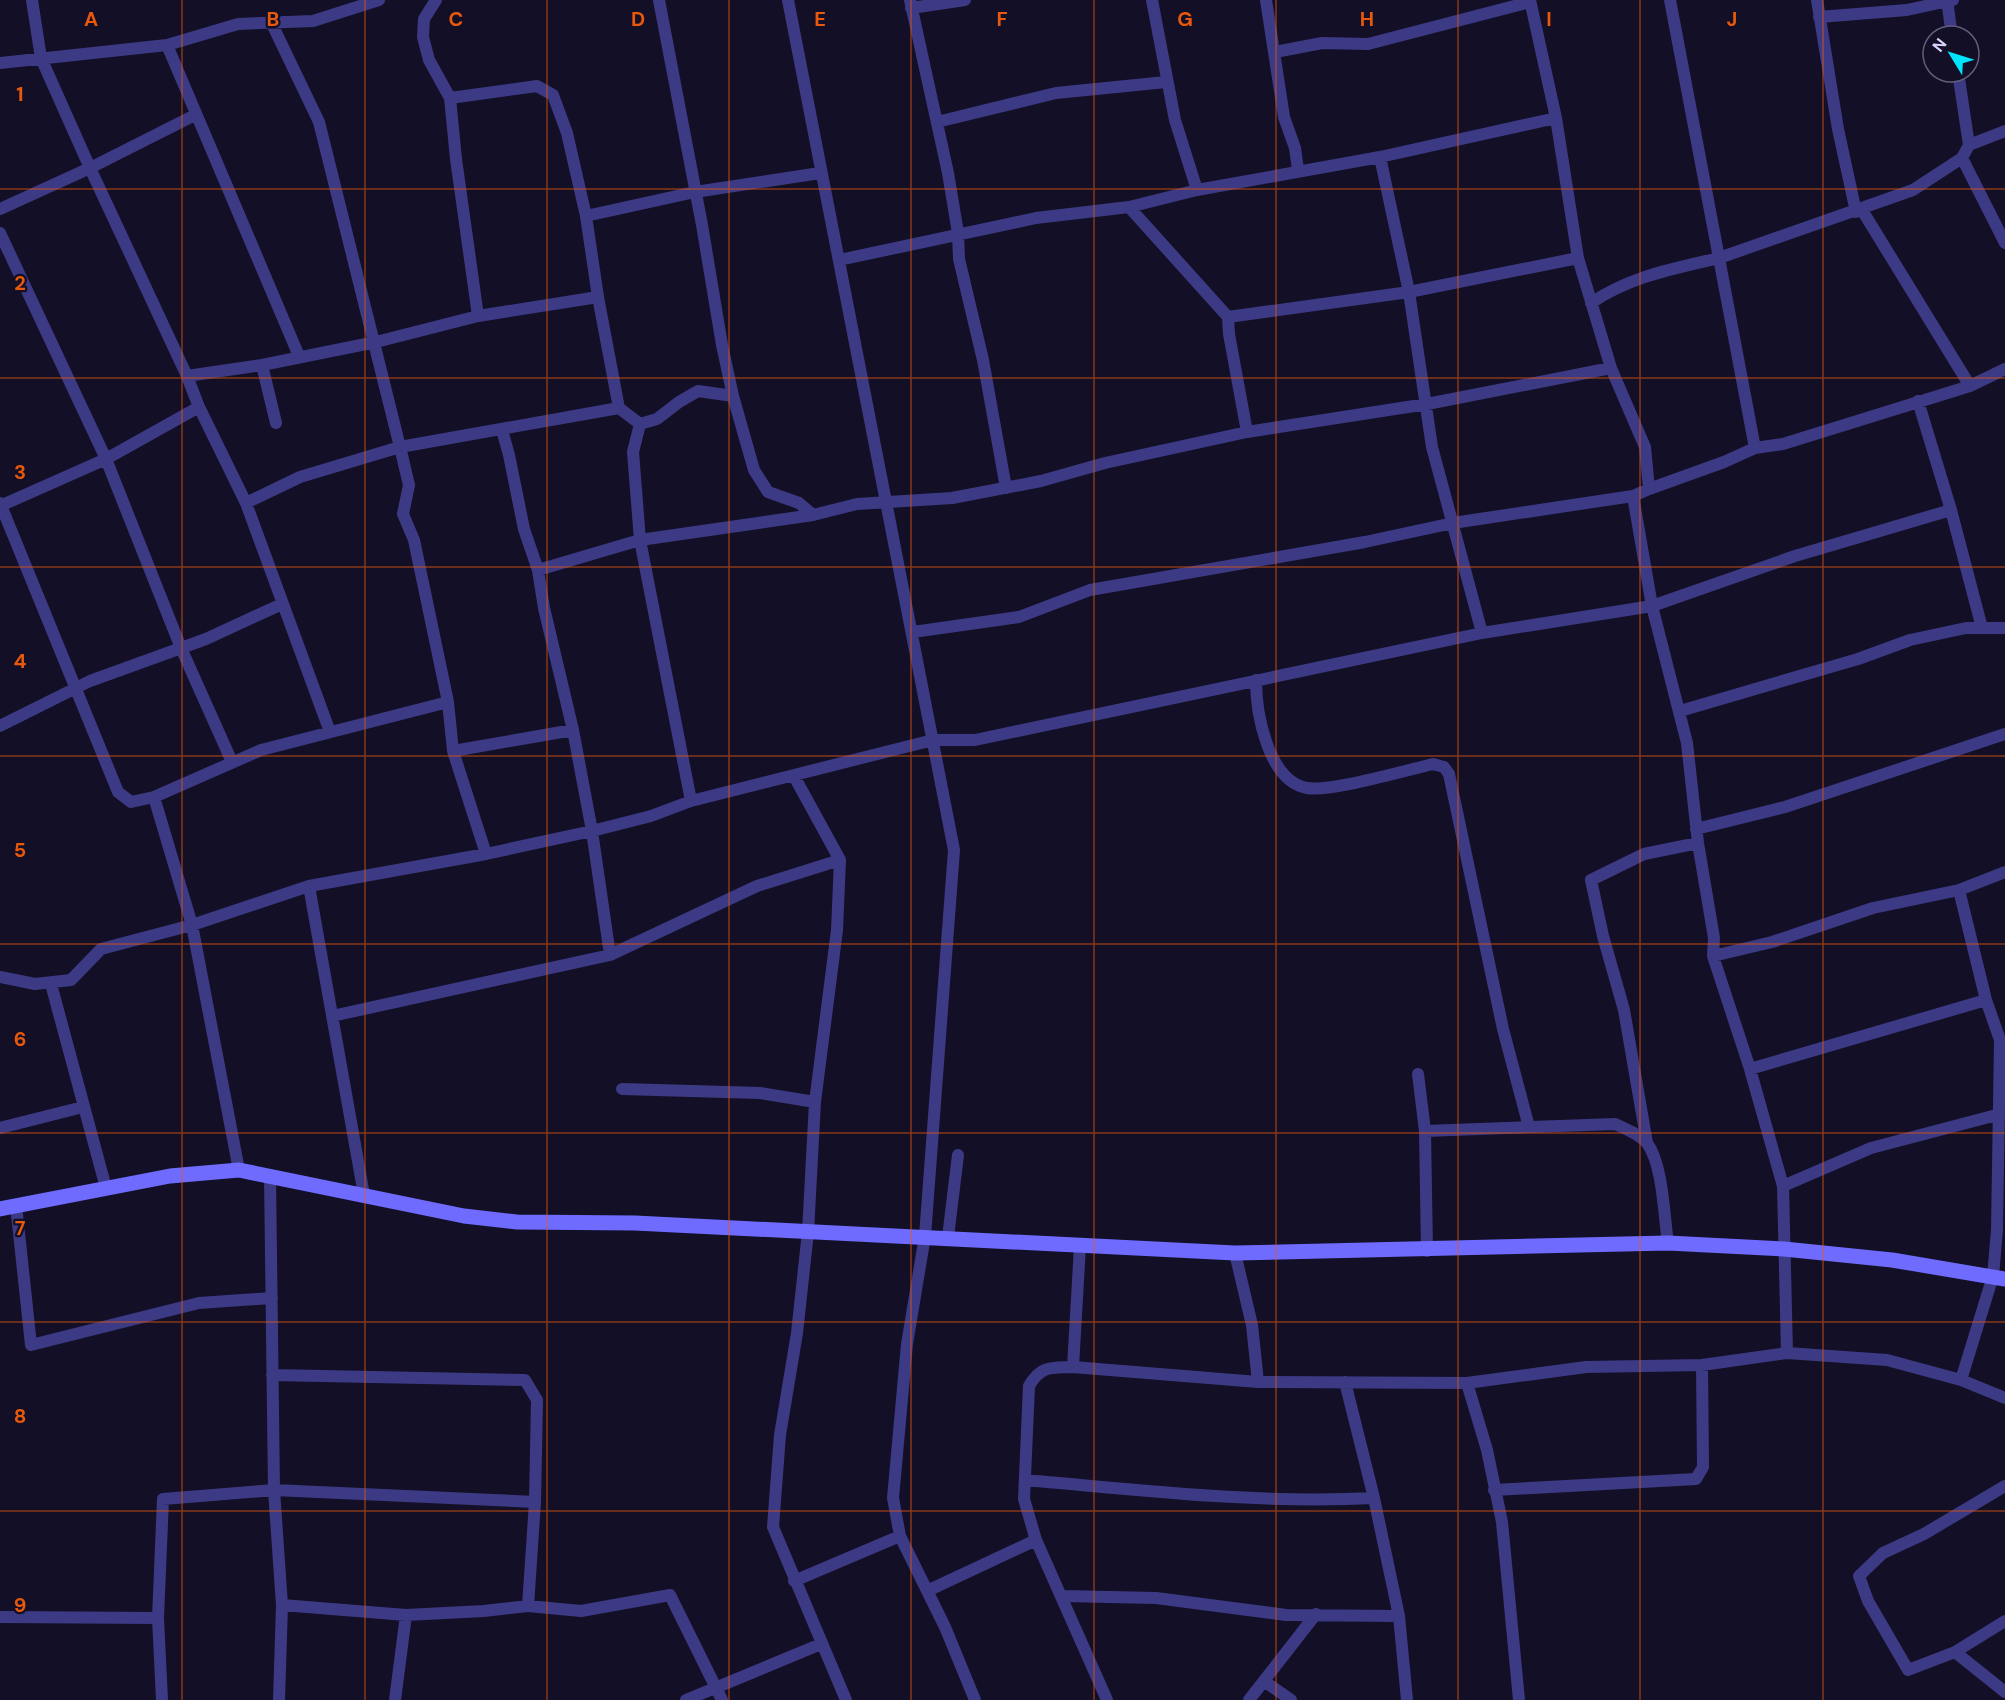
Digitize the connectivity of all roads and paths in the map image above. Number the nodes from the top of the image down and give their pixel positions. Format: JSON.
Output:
{"nodes":[{"id":1,"x":32,"y":0,"type":"edge"},
{"id":2,"x":379,"y":0,"type":"edge"},
{"id":3,"x":436,"y":0,"type":"edge"},
{"id":4,"x":659,"y":0,"type":"edge"},
{"id":5,"x":788,"y":0,"type":"edge"},
{"id":6,"x":965,"y":0,"type":"edge"},
{"id":7,"x":1152,"y":0,"type":"edge"},
{"id":8,"x":1266,"y":0,"type":"edge"},
{"id":9,"x":1670,"y":0,"type":"edge"},
{"id":10,"x":1817,"y":0,"type":"edge"},
{"id":11,"x":1949,"y":0,"type":"edge"},
{"id":12,"x":1530,"y":1,"type":"edge"},
{"id":13,"x":911,"y":4,"type":"edge"},
{"id":14,"x":1819,"y":17,"type":"junction"},
{"id":15,"x":272,"y":24,"type":"junction"},
{"id":16,"x":1951,"y":24,"type":"edge"},
{"id":17,"x":167,"y":45,"type":"junction"},
{"id":18,"x":1275,"y":52,"type":"junction"},
{"id":19,"x":41,"y":58,"type":"junction"},
{"id":20,"x":0,"y":63,"type":"edge"},
{"id":21,"x":1166,"y":82,"type":"junction"},
{"id":22,"x":1960,"y":84,"type":"edge"},
{"id":23,"x":450,"y":98,"type":"junction"},
{"id":24,"x":195,"y":115,"type":"junction"},
{"id":25,"x":1556,"y":118,"type":"junction"},
{"id":26,"x":937,"y":122,"type":"junction"},
{"id":27,"x":2005,"y":131,"type":"edge"},
{"id":28,"x":1969,"y":146,"type":"junction"},
{"id":29,"x":1380,"y":157,"type":"junction"},
{"id":30,"x":1962,"y":159,"type":"junction"},
{"id":31,"x":90,"y":168,"type":"junction"},
{"id":32,"x":1298,"y":170,"type":"junction"},
{"id":33,"x":820,"y":173,"type":"junction"},
{"id":34,"x":1197,"y":190,"type":"junction"},
{"id":35,"x":695,"y":192,"type":"junction"},
{"id":36,"x":1129,"y":207,"type":"junction"},
{"id":37,"x":0,"y":209,"type":"edge"},
{"id":38,"x":1859,"y":211,"type":"junction"},
{"id":39,"x":586,"y":216,"type":"junction"},
{"id":40,"x":0,"y":233,"type":"edge"},
{"id":41,"x":958,"y":233,"type":"junction"},
{"id":42,"x":2005,"y":243,"type":"edge"},
{"id":43,"x":1578,"y":258,"type":"junction"},
{"id":44,"x":1719,"y":258,"type":"junction"},
{"id":45,"x":839,"y":260,"type":"junction"},
{"id":46,"x":1409,"y":292,"type":"junction"},
{"id":47,"x":598,"y":297,"type":"junction"},
{"id":48,"x":1591,"y":303,"type":"junction"},
{"id":49,"x":478,"y":316,"type":"junction"},
{"id":50,"x":1228,"y":317,"type":"junction"},
{"id":51,"x":376,"y":342,"type":"junction"},
{"id":52,"x":299,"y":356,"type":"junction"},
{"id":53,"x":262,"y":365,"type":"junction"},
{"id":54,"x":1611,"y":368,"type":"junction"},
{"id":55,"x":2005,"y":369,"type":"edge"},
{"id":56,"x":187,"y":376,"type":"junction"},
{"id":57,"x":1970,"y":386,"type":"junction"},
{"id":58,"x":733,"y":396,"type":"junction"},
{"id":59,"x":1918,"y":401,"type":"junction"},
{"id":60,"x":1427,"y":404,"type":"junction"},
{"id":61,"x":199,"y":407,"type":"junction"},
{"id":62,"x":619,"y":408,"type":"junction"},
{"id":63,"x":276,"y":423,"type":"dead end"},
{"id":64,"x":640,"y":424,"type":"junction"},
{"id":65,"x":502,"y":430,"type":"junction"},
{"id":66,"x":1247,"y":432,"type":"junction"},
{"id":67,"x":400,"y":447,"type":"junction"},
{"id":68,"x":1755,"y":448,"type":"junction"},
{"id":69,"x":106,"y":459,"type":"junction"},
{"id":70,"x":1006,"y":488,"type":"junction"},
{"id":71,"x":1649,"y":489,"type":"junction"},
{"id":72,"x":1633,"y":496,"type":"junction"},
{"id":73,"x":888,"y":502,"type":"junction"},
{"id":74,"x":246,"y":503,"type":"junction"},
{"id":75,"x":0,"y":505,"type":"edge"},
{"id":76,"x":1951,"y":510,"type":"junction"},
{"id":77,"x":813,"y":515,"type":"junction"},
{"id":78,"x":1453,"y":523,"type":"junction"},
{"id":79,"x":640,"y":540,"type":"junction"},
{"id":80,"x":538,"y":570,"type":"junction"},
{"id":81,"x":282,"y":604,"type":"junction"},
{"id":82,"x":1652,"y":606,"type":"junction"},
{"id":83,"x":1982,"y":628,"type":"junction"},
{"id":84,"x":2005,"y":628,"type":"edge"},
{"id":85,"x":913,"y":632,"type":"junction"},
{"id":86,"x":1482,"y":633,"type":"junction"},
{"id":87,"x":181,"y":648,"type":"junction"},
{"id":88,"x":1256,"y":680,"type":"junction"},
{"id":89,"x":76,"y":688,"type":"junction"},
{"id":90,"x":448,"y":702,"type":"junction"},
{"id":91,"x":1680,"y":711,"type":"junction"},
{"id":92,"x":0,"y":726,"type":"edge"},
{"id":93,"x":573,"y":730,"type":"junction"},
{"id":94,"x":330,"y":732,"type":"junction"},
{"id":95,"x":2005,"y":734,"type":"edge"},
{"id":96,"x":933,"y":740,"type":"junction"},
{"id":97,"x":453,"y":751,"type":"junction"},
{"id":98,"x":232,"y":762,"type":"junction"},
{"id":99,"x":794,"y":776,"type":"junction"},
{"id":100,"x":154,"y":797,"type":"junction"},
{"id":101,"x":691,"y":801,"type":"junction"},
{"id":102,"x":1696,"y":829,"type":"junction"},
{"id":103,"x":592,"y":831,"type":"junction"},
{"id":104,"x":1698,"y":843,"type":"junction"},
{"id":105,"x":486,"y":854,"type":"junction"},
{"id":106,"x":840,"y":860,"type":"junction"},
{"id":107,"x":2005,"y":872,"type":"edge"},
{"id":108,"x":309,"y":886,"type":"junction"},
{"id":109,"x":1959,"y":890,"type":"junction"},
{"id":110,"x":192,"y":925,"type":"junction"},
{"id":111,"x":610,"y":955,"type":"junction"},
{"id":112,"x":1713,"y":956,"type":"junction"},
{"id":113,"x":0,"y":977,"type":"edge"},
{"id":114,"x":51,"y":984,"type":"junction"},
{"id":115,"x":1986,"y":1000,"type":"junction"},
{"id":116,"x":332,"y":1016,"type":"junction"},
{"id":117,"x":1750,"y":1069,"type":"junction"},
{"id":118,"x":1418,"y":1074,"type":"dead end"},
{"id":119,"x":622,"y":1089,"type":"dead end"},
{"id":120,"x":815,"y":1102,"type":"junction"},
{"id":121,"x":83,"y":1107,"type":"junction"},
{"id":122,"x":2002,"y":1114,"type":"edge"},
{"id":123,"x":1529,"y":1127,"type":"junction"},
{"id":124,"x":0,"y":1128,"type":"edge"},
{"id":125,"x":1425,"y":1131,"type":"junction"},
{"id":126,"x":1647,"y":1143,"type":"junction"},
{"id":127,"x":958,"y":1155,"type":"dead end"},
{"id":128,"x":239,"y":1170,"type":"junction"},
{"id":129,"x":270,"y":1176,"type":"junction"},
{"id":130,"x":1783,"y":1186,"type":"junction"},
{"id":131,"x":106,"y":1188,"type":"junction"},
{"id":132,"x":364,"y":1195,"type":"junction"},
{"id":133,"x":16,"y":1205,"type":"junction"},
{"id":134,"x":0,"y":1209,"type":"edge"},
{"id":135,"x":2001,"y":1228,"type":"edge"},
{"id":136,"x":808,"y":1232,"type":"junction"},
{"id":137,"x":925,"y":1236,"type":"junction"},
{"id":138,"x":948,"y":1237,"type":"junction"},
{"id":139,"x":1668,"y":1243,"type":"junction"},
{"id":140,"x":1080,"y":1246,"type":"junction"},
{"id":141,"x":1784,"y":1250,"type":"junction"},
{"id":142,"x":1427,"y":1251,"type":"junction"},
{"id":143,"x":1235,"y":1253,"type":"junction"},
{"id":144,"x":1999,"y":1278,"type":"edge"},
{"id":145,"x":272,"y":1298,"type":"junction"},
{"id":146,"x":1786,"y":1353,"type":"junction"},
{"id":147,"x":1702,"y":1365,"type":"junction"},
{"id":148,"x":1073,"y":1367,"type":"junction"},
{"id":149,"x":272,"y":1375,"type":"junction"},
{"id":150,"x":1961,"y":1380,"type":"junction"},
{"id":151,"x":1258,"y":1382,"type":"junction"},
{"id":152,"x":1345,"y":1382,"type":"junction"},
{"id":153,"x":1467,"y":1383,"type":"junction"},
{"id":154,"x":2005,"y":1398,"type":"edge"},
{"id":155,"x":1025,"y":1480,"type":"junction"},
{"id":156,"x":2005,"y":1486,"type":"edge"},
{"id":157,"x":274,"y":1490,"type":"junction"},
{"id":158,"x":1494,"y":1490,"type":"junction"},
{"id":159,"x":1374,"y":1498,"type":"junction"},
{"id":160,"x":535,"y":1502,"type":"junction"},
{"id":161,"x":900,"y":1536,"type":"junction"},
{"id":162,"x":1036,"y":1540,"type":"junction"},
{"id":163,"x":794,"y":1581,"type":"junction"},
{"id":164,"x":927,"y":1591,"type":"junction"},
{"id":165,"x":1063,"y":1596,"type":"junction"},
{"id":166,"x":282,"y":1605,"type":"junction"},
{"id":167,"x":528,"y":1606,"type":"junction"},
{"id":168,"x":1316,"y":1614,"type":"junction"},
{"id":169,"x":406,"y":1615,"type":"junction"},
{"id":170,"x":1399,"y":1616,"type":"junction"},
{"id":171,"x":0,"y":1617,"type":"edge"},
{"id":172,"x":158,"y":1618,"type":"junction"},
{"id":173,"x":2005,"y":1621,"type":"edge"},
{"id":174,"x":821,"y":1644,"type":"junction"},
{"id":175,"x":1955,"y":1652,"type":"junction"},
{"id":176,"x":1264,"y":1681,"type":"junction"},
{"id":177,"x":716,"y":1688,"type":"junction"},
{"id":178,"x":2005,"y":1692,"type":"edge"},
{"id":179,"x":162,"y":1700,"type":"edge"},
{"id":180,"x":279,"y":1700,"type":"edge"},
{"id":181,"x":395,"y":1700,"type":"edge"},
{"id":182,"x":686,"y":1700,"type":"edge"},
{"id":183,"x":722,"y":1700,"type":"edge"},
{"id":184,"x":846,"y":1700,"type":"edge"},
{"id":185,"x":975,"y":1700,"type":"edge"},
{"id":186,"x":1107,"y":1700,"type":"edge"},
{"id":187,"x":1249,"y":1700,"type":"edge"},
{"id":188,"x":1291,"y":1700,"type":"edge"},
{"id":189,"x":1407,"y":1700,"type":"edge"},
{"id":190,"x":1519,"y":1700,"type":"edge"}],
"edges":[{"from":1,"to":19,"type":"street"},
{"from":2,"to":15,"type":"street"},
{"from":3,"to":23,"type":"street"},
{"from":4,"to":35,"type":"street"},
{"from":5,"to":33,"type":"street"},
{"from":6,"to":13,"type":"street"},
{"from":7,"to":21,"type":"street"},
{"from":8,"to":18,"type":"street"},
{"from":9,"to":44,"type":"street"},
{"from":10,"to":14,"type":"street"},
{"from":11,"to":14,"type":"street"},
{"from":11,"to":16,"type":"street"},
{"from":12,"to":18,"type":"street"},
{"from":12,"to":25,"type":"street"},
{"from":13,"to":26,"type":"street"},
{"from":14,"to":38,"type":"street"},
{"from":15,"to":17,"type":"street"},
{"from":15,"to":51,"type":"street"},
{"from":17,"to":19,"type":"street"},
{"from":17,"to":24,"type":"street"},
{"from":18,"to":32,"type":"street"},
{"from":19,"to":20,"type":"street"},
{"from":19,"to":31,"type":"street"},
{"from":21,"to":26,"type":"street"},
{"from":21,"to":34,"type":"street"},
{"from":22,"to":28,"type":"street"},
{"from":23,"to":39,"type":"street"},
{"from":23,"to":49,"type":"street"},
{"from":24,"to":31,"type":"street"},
{"from":24,"to":52,"type":"street"},
{"from":25,"to":29,"type":"street"},
{"from":25,"to":43,"type":"street"},
{"from":26,"to":41,"type":"street"},
{"from":27,"to":28,"type":"street"},
{"from":28,"to":30,"type":"street"},
{"from":29,"to":32,"type":"street"},
{"from":29,"to":46,"type":"street"},
{"from":30,"to":38,"type":"street"},
{"from":30,"to":42,"type":"street"},
{"from":31,"to":37,"type":"street"},
{"from":31,"to":56,"type":"street"},
{"from":32,"to":34,"type":"street"},
{"from":33,"to":35,"type":"street"},
{"from":33,"to":45,"type":"street"},
{"from":34,"to":36,"type":"street"},
{"from":35,"to":39,"type":"street"},
{"from":35,"to":58,"type":"street"},
{"from":36,"to":41,"type":"street"},
{"from":36,"to":50,"type":"street"},
{"from":38,"to":44,"type":"street"},
{"from":38,"to":57,"type":"street"},
{"from":39,"to":47,"type":"street"},
{"from":40,"to":69,"type":"street"},
{"from":41,"to":45,"type":"street"},
{"from":41,"to":70,"type":"street"},
{"from":43,"to":46,"type":"street"},
{"from":43,"to":48,"type":"street"},
{"from":44,"to":48,"type":"street"},
{"from":44,"to":68,"type":"street"},
{"from":45,"to":73,"type":"street"},
{"from":46,"to":50,"type":"street"},
{"from":46,"to":60,"type":"street"},
{"from":47,"to":49,"type":"street"},
{"from":47,"to":62,"type":"street"},
{"from":48,"to":54,"type":"street"},
{"from":49,"to":51,"type":"street"},
{"from":50,"to":66,"type":"street"},
{"from":51,"to":52,"type":"street"},
{"from":51,"to":67,"type":"street"},
{"from":52,"to":53,"type":"street"},
{"from":53,"to":56,"type":"street"},
{"from":53,"to":63,"type":"street"},
{"from":54,"to":60,"type":"street"},
{"from":54,"to":71,"type":"street"},
{"from":55,"to":57,"type":"street"},
{"from":56,"to":61,"type":"street"},
{"from":57,"to":59,"type":"street"},
{"from":58,"to":64,"type":"street"},
{"from":58,"to":77,"type":"street"},
{"from":59,"to":68,"type":"street"},
{"from":59,"to":76,"type":"street"},
{"from":60,"to":66,"type":"street"},
{"from":60,"to":78,"type":"street"},
{"from":61,"to":69,"type":"street"},
{"from":61,"to":74,"type":"street"},
{"from":62,"to":64,"type":"street"},
{"from":62,"to":65,"type":"street"},
{"from":64,"to":79,"type":"street"},
{"from":65,"to":67,"type":"street"},
{"from":65,"to":80,"type":"street"},
{"from":66,"to":70,"type":"street"},
{"from":67,"to":74,"type":"street"},
{"from":67,"to":90,"type":"street"},
{"from":68,"to":71,"type":"street"},
{"from":69,"to":75,"type":"street"},
{"from":69,"to":87,"type":"street"},
{"from":70,"to":73,"type":"street"},
{"from":71,"to":72,"type":"street"},
{"from":72,"to":78,"type":"street"},
{"from":72,"to":82,"type":"street"},
{"from":73,"to":77,"type":"street"},
{"from":73,"to":85,"type":"street"},
{"from":74,"to":81,"type":"street"},
{"from":75,"to":89,"type":"street"},
{"from":76,"to":82,"type":"street"},
{"from":76,"to":83,"type":"street"},
{"from":77,"to":79,"type":"street"},
{"from":78,"to":85,"type":"street"},
{"from":78,"to":86,"type":"street"},
{"from":79,"to":80,"type":"street"},
{"from":79,"to":101,"type":"street"},
{"from":80,"to":93,"type":"street"},
{"from":81,"to":87,"type":"street"},
{"from":81,"to":94,"type":"street"},
{"from":82,"to":86,"type":"street"},
{"from":82,"to":91,"type":"street"},
{"from":83,"to":84,"type":"street"},
{"from":83,"to":91,"type":"street"},
{"from":85,"to":96,"type":"street"},
{"from":86,"to":88,"type":"street"},
{"from":87,"to":89,"type":"street"},
{"from":87,"to":98,"type":"street"},
{"from":88,"to":96,"type":"street"},
{"from":88,"to":123,"type":"street"},
{"from":89,"to":92,"type":"street"},
{"from":89,"to":100,"type":"street"},
{"from":90,"to":94,"type":"street"},
{"from":90,"to":97,"type":"street"},
{"from":91,"to":102,"type":"street"},
{"from":93,"to":97,"type":"street"},
{"from":93,"to":103,"type":"street"},
{"from":94,"to":98,"type":"street"},
{"from":95,"to":102,"type":"street"},
{"from":96,"to":99,"type":"street"},
{"from":96,"to":137,"type":"street"},
{"from":97,"to":105,"type":"street"},
{"from":98,"to":100,"type":"street"},
{"from":99,"to":101,"type":"street"},
{"from":99,"to":106,"type":"street"},
{"from":100,"to":110,"type":"street"},
{"from":101,"to":103,"type":"street"},
{"from":102,"to":104,"type":"street"},
{"from":103,"to":105,"type":"street"},
{"from":103,"to":111,"type":"street"},
{"from":104,"to":112,"type":"street"},
{"from":104,"to":126,"type":"street"},
{"from":105,"to":108,"type":"street"},
{"from":106,"to":111,"type":"street"},
{"from":106,"to":120,"type":"street"},
{"from":107,"to":109,"type":"street"},
{"from":108,"to":110,"type":"street"},
{"from":108,"to":116,"type":"street"},
{"from":109,"to":112,"type":"street"},
{"from":109,"to":115,"type":"street"},
{"from":110,"to":114,"type":"street"},
{"from":110,"to":128,"type":"street"},
{"from":111,"to":116,"type":"street"},
{"from":112,"to":117,"type":"street"},
{"from":113,"to":114,"type":"street"},
{"from":114,"to":121,"type":"street"},
{"from":115,"to":117,"type":"street"},
{"from":115,"to":122,"type":"street"},
{"from":116,"to":132,"type":"street"},
{"from":117,"to":130,"type":"street"},
{"from":118,"to":125,"type":"street"},
{"from":119,"to":120,"type":"street"},
{"from":120,"to":136,"type":"street"},
{"from":121,"to":124,"type":"street"},
{"from":121,"to":131,"type":"street"},
{"from":122,"to":130,"type":"street"},
{"from":122,"to":135,"type":"street"},
{"from":123,"to":125,"type":"street"},
{"from":123,"to":126,"type":"street"},
{"from":125,"to":142,"type":"street"},
{"from":126,"to":139,"type":"street"},
{"from":127,"to":138,"type":"street"},
{"from":128,"to":129,"type":"street"},
{"from":128,"to":131,"type":"street"},
{"from":129,"to":132,"type":"street"},
{"from":129,"to":145,"type":"street"},
{"from":130,"to":141,"type":"street"},
{"from":131,"to":133,"type":"street"},
{"from":132,"to":136,"type":"street"},
{"from":133,"to":134,"type":"street"},
{"from":133,"to":145,"type":"street"},
{"from":135,"to":144,"type":"street"},
{"from":136,"to":137,"type":"street"},
{"from":136,"to":163,"type":"street"},
{"from":137,"to":138,"type":"street"},
{"from":137,"to":161,"type":"street"},
{"from":138,"to":140,"type":"street"},
{"from":139,"to":141,"type":"street"},
{"from":139,"to":142,"type":"street"},
{"from":140,"to":143,"type":"street"},
{"from":140,"to":148,"type":"street"},
{"from":141,"to":144,"type":"street"},
{"from":141,"to":146,"type":"street"},
{"from":142,"to":143,"type":"street"},
{"from":143,"to":151,"type":"street"},
{"from":144,"to":150,"type":"street"},
{"from":145,"to":149,"type":"street"},
{"from":146,"to":147,"type":"street"},
{"from":146,"to":150,"type":"street"},
{"from":147,"to":153,"type":"street"},
{"from":147,"to":158,"type":"street"},
{"from":148,"to":151,"type":"street"},
{"from":148,"to":155,"type":"street"},
{"from":149,"to":157,"type":"street"},
{"from":149,"to":160,"type":"street"},
{"from":150,"to":154,"type":"street"},
{"from":151,"to":152,"type":"street"},
{"from":152,"to":153,"type":"street"},
{"from":152,"to":159,"type":"street"},
{"from":153,"to":158,"type":"street"},
{"from":155,"to":159,"type":"street"},
{"from":155,"to":162,"type":"street"},
{"from":156,"to":175,"type":"street"},
{"from":157,"to":160,"type":"street"},
{"from":157,"to":166,"type":"street"},
{"from":157,"to":172,"type":"street"},
{"from":158,"to":190,"type":"street"},
{"from":159,"to":170,"type":"street"},
{"from":160,"to":167,"type":"street"},
{"from":161,"to":163,"type":"street"},
{"from":161,"to":164,"type":"street"},
{"from":162,"to":164,"type":"street"},
{"from":162,"to":165,"type":"street"},
{"from":163,"to":174,"type":"street"},
{"from":164,"to":185,"type":"street"},
{"from":165,"to":168,"type":"street"},
{"from":165,"to":186,"type":"street"},
{"from":166,"to":169,"type":"street"},
{"from":166,"to":180,"type":"street"},
{"from":167,"to":169,"type":"street"},
{"from":167,"to":177,"type":"street"},
{"from":168,"to":170,"type":"street"},
{"from":168,"to":176,"type":"street"},
{"from":169,"to":181,"type":"street"},
{"from":170,"to":189,"type":"street"},
{"from":171,"to":172,"type":"street"},
{"from":172,"to":179,"type":"street"},
{"from":173,"to":175,"type":"street"},
{"from":174,"to":177,"type":"street"},
{"from":174,"to":184,"type":"street"},
{"from":175,"to":178,"type":"street"},
{"from":176,"to":187,"type":"street"},
{"from":176,"to":188,"type":"street"},
{"from":177,"to":182,"type":"street"},
{"from":177,"to":183,"type":"street"}]}
